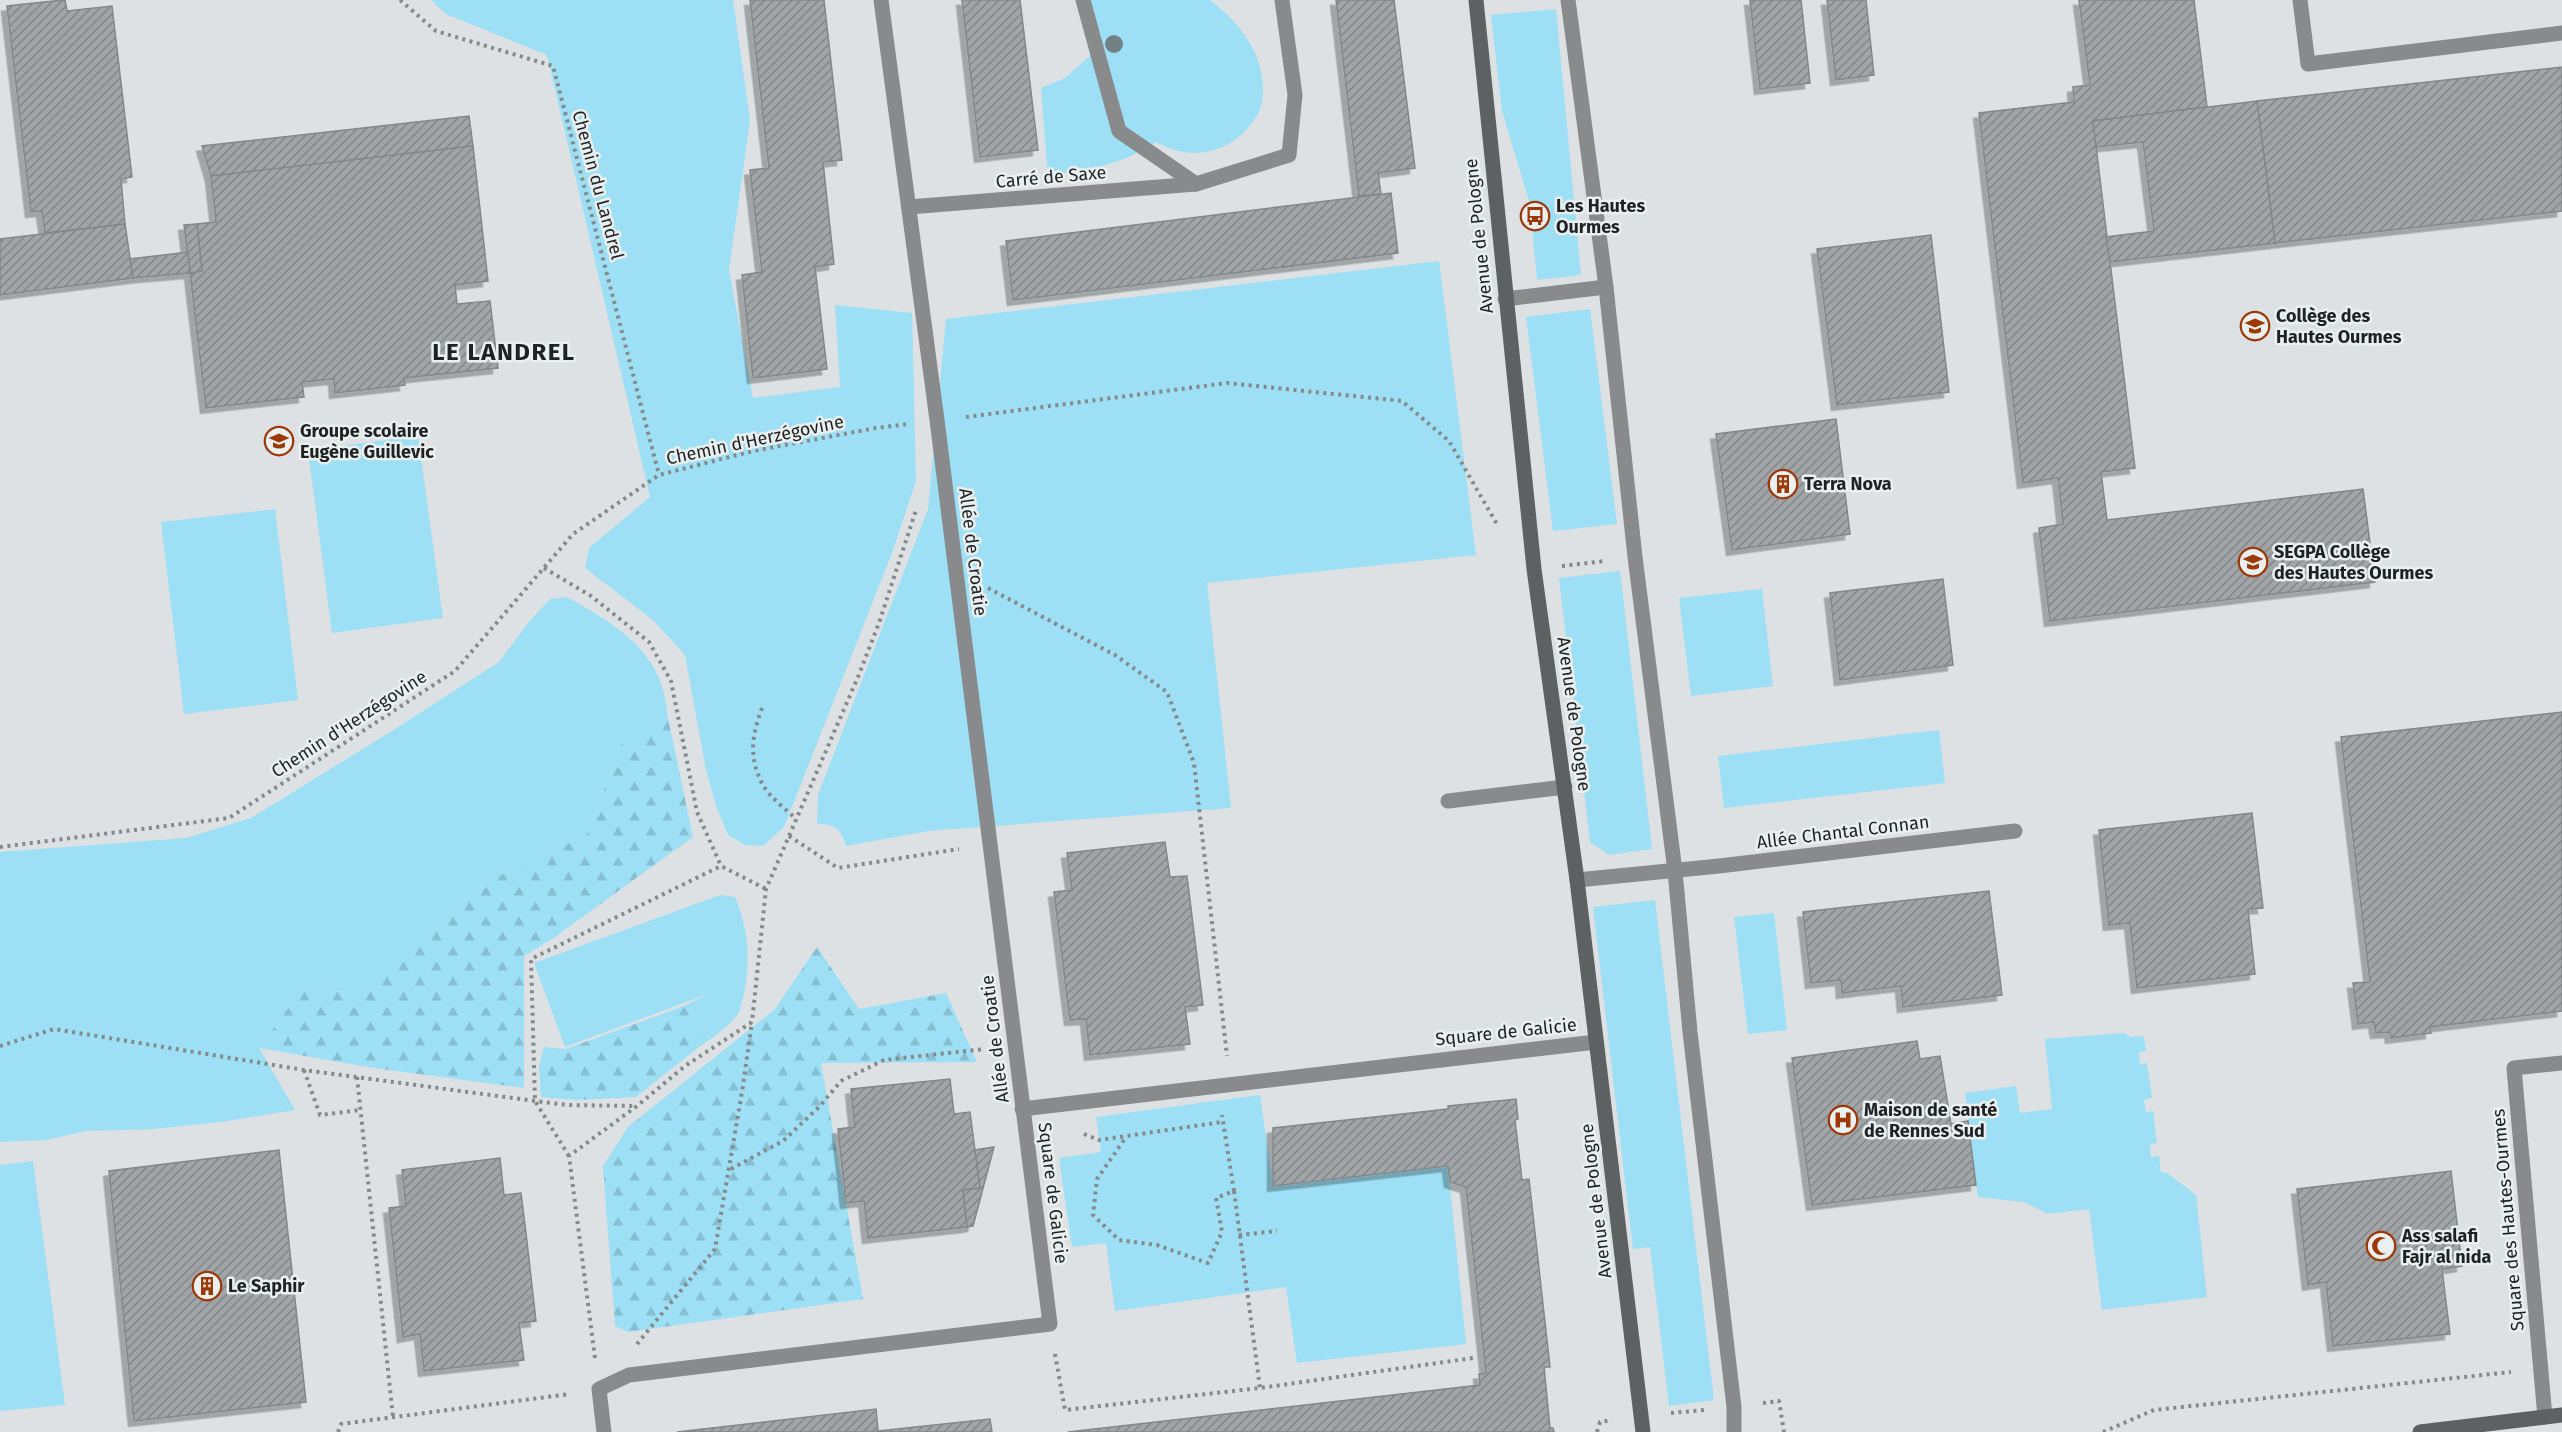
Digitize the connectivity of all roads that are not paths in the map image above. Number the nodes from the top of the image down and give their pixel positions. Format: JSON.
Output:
{"nodes":[{"id":1,"x":881,"y":0,"type":"edge"},
{"id":2,"x":1083,"y":0,"type":"edge"},
{"id":3,"x":1282,"y":0,"type":"edge"},
{"id":4,"x":1476,"y":0,"type":"edge"},
{"id":5,"x":1568,"y":0,"type":"edge"},
{"id":6,"x":2300,"y":0,"type":"edge"},
{"id":7,"x":2562,"y":33,"type":"edge"},
{"id":8,"x":1196,"y":184,"type":"junction"},
{"id":9,"x":909,"y":207,"type":"junction"},
{"id":10,"x":1606,"y":287,"type":"junction"},
{"id":11,"x":1505,"y":299,"type":"junction"},
{"id":12,"x":1564,"y":787,"type":"junction"},
{"id":13,"x":1448,"y":801,"type":"dead end"},
{"id":14,"x":2015,"y":831,"type":"dead end"},
{"id":15,"x":1675,"y":871,"type":"junction"},
{"id":16,"x":1576,"y":880,"type":"junction"},
{"id":17,"x":1596,"y":1042,"type":"junction"},
{"id":18,"x":2562,"y":1064,"type":"edge"},
{"id":19,"x":1022,"y":1109,"type":"junction"},
{"id":20,"x":2562,"y":1415,"type":"edge"},
{"id":21,"x":2545,"y":1417,"type":"junction"},
{"id":22,"x":604,"y":1432,"type":"edge"},
{"id":23,"x":1643,"y":1432,"type":"edge"},
{"id":24,"x":1734,"y":1432,"type":"edge"},
{"id":25,"x":2420,"y":1432,"type":"edge"}],
"edges":[{"from":1,"to":9,"type":"street","name":"Allée de Croatie"},
{"from":2,"to":8,"type":"street"},
{"from":3,"to":8,"type":"street","name":"Carré de Saxe"},
{"from":4,"to":11,"type":"street","name":"Avenue de Pologne"},
{"from":5,"to":10,"type":"street"},
{"from":6,"to":7,"type":"street"},
{"from":8,"to":9,"type":"street","name":"Carré de Saxe"},
{"from":9,"to":19,"type":"street","name":"Allée de Croatie"},
{"from":10,"to":11,"type":"street"},
{"from":10,"to":15,"type":"street"},
{"from":11,"to":12,"type":"street","name":"Avenue de Pologne"},
{"from":12,"to":13,"type":"street"},
{"from":12,"to":16,"type":"street","name":"Avenue de Pologne"},
{"from":14,"to":15,"type":"street","name":"Allée Chantal Connan"},
{"from":15,"to":16,"type":"street","name":"Allée Chantal Connan"},
{"from":15,"to":24,"type":"street"},
{"from":16,"to":17,"type":"street","name":"Avenue de Pologne"},
{"from":17,"to":19,"type":"street","name":"Square de Galicie"},
{"from":17,"to":23,"type":"street","name":"Avenue de Pologne"},
{"from":18,"to":21,"type":"street","name":"Square des Hautes-Ourmes"},
{"from":19,"to":22,"type":"street","name":"Square de Galicie"},
{"from":20,"to":21,"type":"street"},
{"from":21,"to":25,"type":"street"}]}
